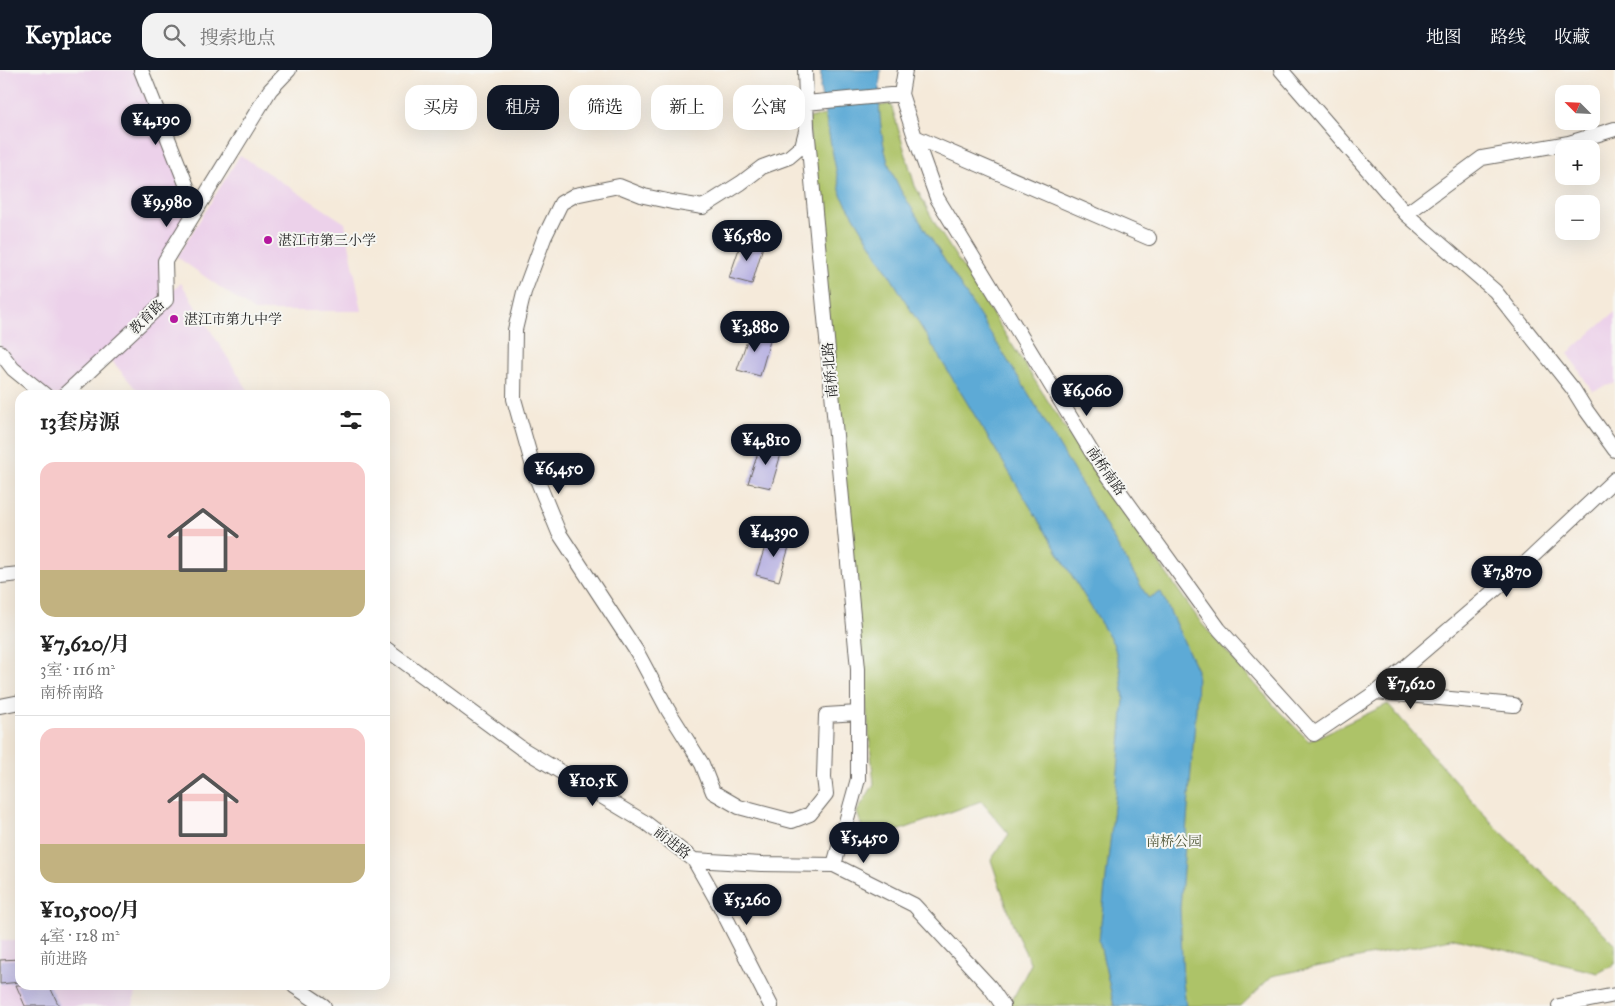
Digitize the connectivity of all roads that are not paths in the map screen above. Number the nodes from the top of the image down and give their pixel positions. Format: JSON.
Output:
{"nodes":[{"id":1,"x":141,"y":70,"type":"edge"},
{"id":2,"x":290,"y":70,"type":"edge"},
{"id":3,"x":804,"y":70,"type":"edge"},
{"id":4,"x":905,"y":70,"type":"edge"},
{"id":5,"x":1281,"y":70,"type":"edge"},
{"id":6,"x":901,"y":94,"type":"junction"},
{"id":7,"x":806,"y":103,"type":"junction"},
{"id":8,"x":807,"y":127,"type":"junction"},
{"id":9,"x":1615,"y":129,"type":"edge"},
{"id":10,"x":914,"y":137,"type":"junction"},
{"id":11,"x":200,"y":204,"type":"junction"},
{"id":12,"x":1406,"y":214,"type":"junction"},
{"id":13,"x":1150,"y":238,"type":"dead end"},
{"id":14,"x":0,"y":352,"type":"edge"},
{"id":15,"x":39,"y":390,"type":"edge"},
{"id":16,"x":69,"y":390,"type":"edge"},
{"id":17,"x":1615,"y":450,"type":"edge"},
{"id":18,"x":1615,"y":479,"type":"edge"},
{"id":19,"x":15,"y":574,"type":"edge"},
{"id":20,"x":0,"y":576,"type":"edge"},
{"id":21,"x":390,"y":652,"type":"edge"},
{"id":22,"x":1376,"y":692,"type":"junction"},
{"id":23,"x":15,"y":703,"type":"edge"},
{"id":24,"x":1514,"y":705,"type":"dead end"},
{"id":25,"x":0,"y":706,"type":"edge"},
{"id":26,"x":858,"y":713,"type":"junction"},
{"id":27,"x":694,"y":860,"type":"junction"},
{"id":28,"x":834,"y":865,"type":"junction"},
{"id":29,"x":300,"y":990,"type":"edge"},
{"id":30,"x":1615,"y":995,"type":"edge"},
{"id":31,"x":324,"y":1006,"type":"edge"},
{"id":32,"x":772,"y":1006,"type":"edge"},
{"id":33,"x":1003,"y":1006,"type":"edge"},
{"id":34,"x":1559,"y":1006,"type":"edge"}],
"edges":[{"from":1,"to":11,"type":"street"},
{"from":2,"to":11,"type":"street","name":"教育路"},
{"from":3,"to":7,"type":"street","name":"南桥北路"},
{"from":4,"to":6,"type":"street","name":"南桥南路"},
{"from":5,"to":12,"type":"street"},
{"from":6,"to":7,"type":"street"},
{"from":6,"to":10,"type":"street","name":"南桥南路"},
{"from":7,"to":8,"type":"street","name":"南桥北路"},
{"from":8,"to":26,"type":"street","name":"南桥北路"},
{"from":8,"to":26,"type":"street"},
{"from":9,"to":12,"type":"street"},
{"from":10,"to":13,"type":"street"},
{"from":10,"to":22,"type":"street","name":"南桥南路"},
{"from":11,"to":16,"type":"street","name":"教育路"},
{"from":12,"to":17,"type":"street"},
{"from":14,"to":15,"type":"street"},
{"from":18,"to":22,"type":"street"},
{"from":19,"to":20,"type":"street"},
{"from":21,"to":27,"type":"street","name":"前进路"},
{"from":22,"to":24,"type":"street"},
{"from":23,"to":25,"type":"street"},
{"from":26,"to":28,"type":"street","name":"南桥北路"},
{"from":27,"to":28,"type":"street","name":"前进路"},
{"from":27,"to":32,"type":"street"},
{"from":28,"to":33,"type":"street"},
{"from":29,"to":31,"type":"street"},
{"from":30,"to":34,"type":"street"}]}
